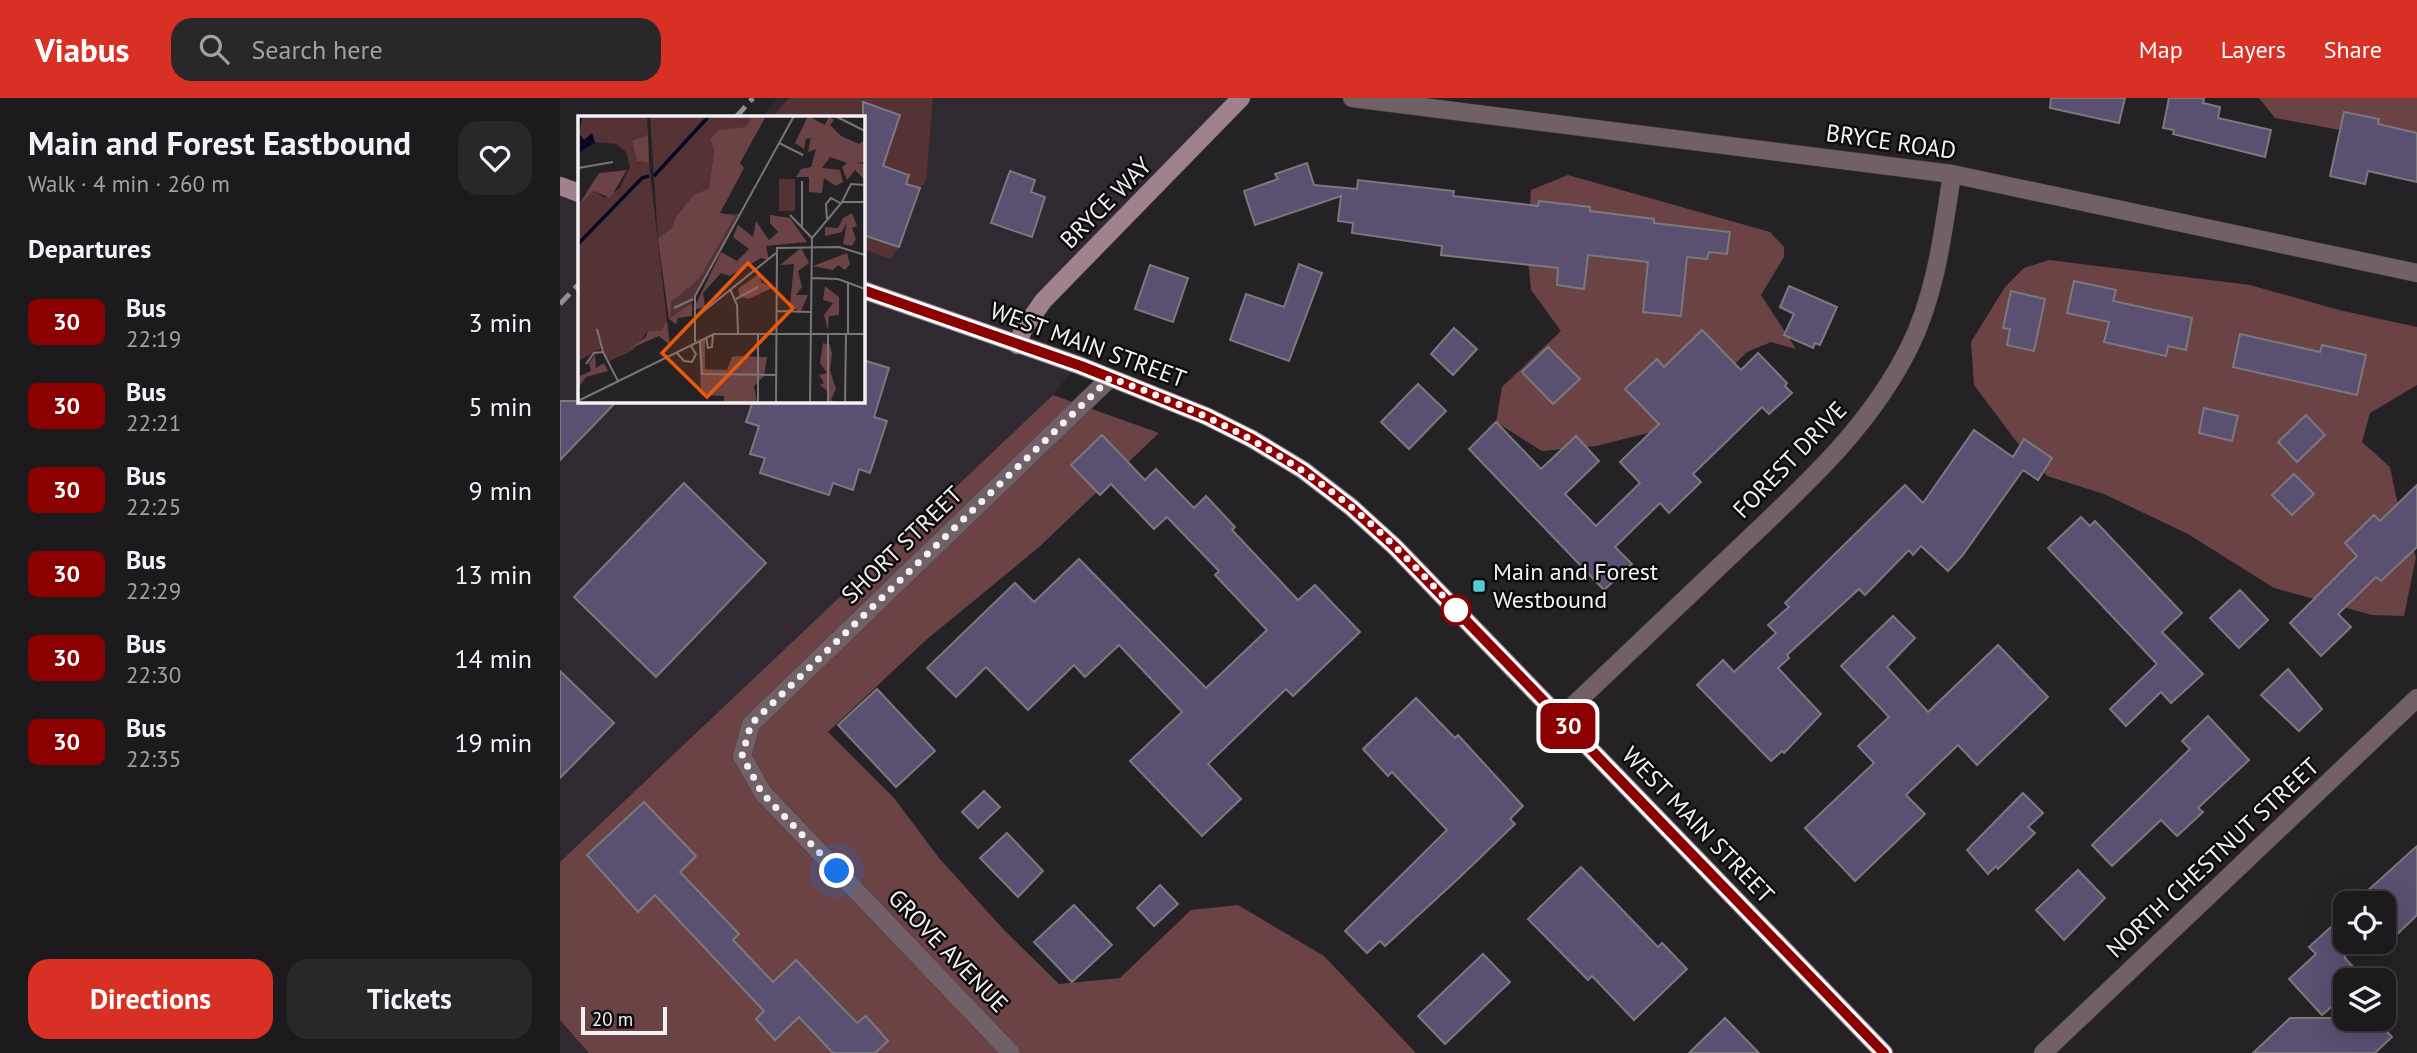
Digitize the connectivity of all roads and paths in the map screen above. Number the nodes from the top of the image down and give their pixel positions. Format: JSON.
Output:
{"nodes":[{"id":1,"x":1352,"y":98,"type":"edge"},
{"id":2,"x":1244,"y":99,"type":"edge"},
{"id":3,"x":1952,"y":174,"type":"junction"},
{"id":4,"x":560,"y":186,"type":"edge"},
{"id":5,"x":578,"y":193,"type":"edge"},
{"id":6,"x":2417,"y":273,"type":"edge"},
{"id":7,"x":864,"y":290,"type":"edge"},
{"id":8,"x":1017,"y":345,"type":"junction"},
{"id":9,"x":1110,"y":378,"type":"junction"},
{"id":10,"x":2417,"y":698,"type":"edge"},
{"id":11,"x":1560,"y":718,"type":"junction"},
{"id":12,"x":742,"y":756,"type":"joint"},
{"id":13,"x":1012,"y":1053,"type":"edge"},
{"id":14,"x":1884,"y":1053,"type":"edge"},
{"id":15,"x":2043,"y":1053,"type":"edge"}],
"edges":[{"from":1,"to":3,"type":"street","name":"BRYCE ROAD"},
{"from":2,"to":8,"type":"main road","name":"BRYCE WAY"},
{"from":3,"to":6,"type":"street","name":"BRYCE ROAD"},
{"from":3,"to":11,"type":"street","name":"FOREST DRIVE"},
{"from":4,"to":5,"type":"main road"},
{"from":7,"to":8,"type":"main road","name":"WEST MAIN STREET"},
{"from":8,"to":9,"type":"main road","name":"WEST MAIN STREET"},
{"from":9,"to":11,"type":"main road","name":"WEST MAIN STREET"},
{"from":9,"to":12,"type":"street","name":"SHORT STREET"},
{"from":10,"to":15,"type":"street","name":"NORTH CHESTNUT STREET"},
{"from":11,"to":14,"type":"main road","name":"WEST MAIN STREET"},
{"from":12,"to":13,"type":"street","name":"GROVE AVENUE"}]}
